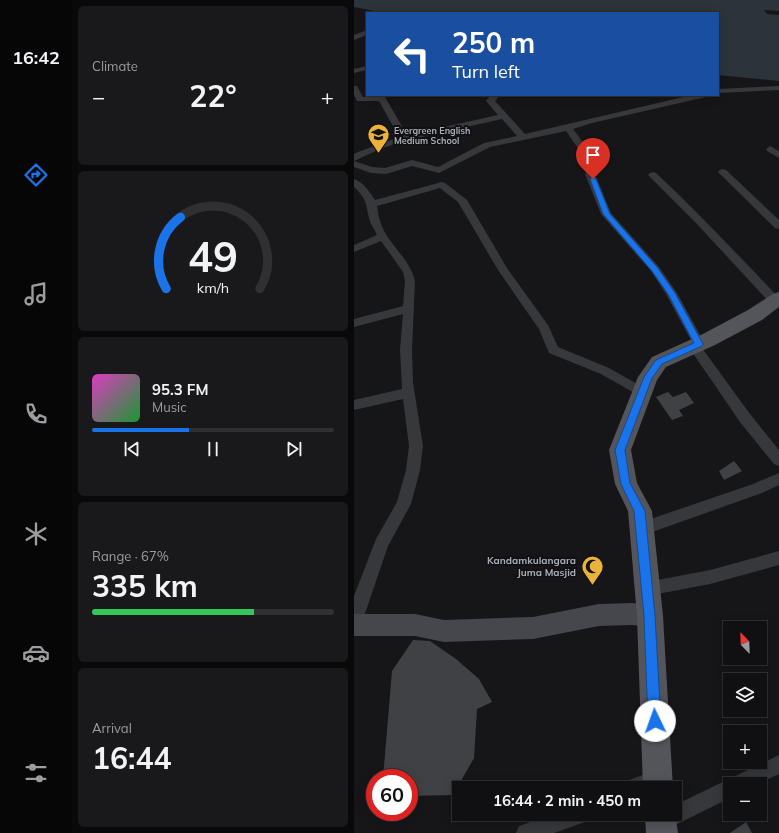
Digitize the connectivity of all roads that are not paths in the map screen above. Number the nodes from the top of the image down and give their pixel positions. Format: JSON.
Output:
{"nodes":[{"id":1,"x":366,"y":32,"type":"edge"},
{"id":2,"x":354,"y":38,"type":"edge"},
{"id":3,"x":366,"y":68,"type":"edge"},
{"id":4,"x":354,"y":71,"type":"edge"},
{"id":5,"x":354,"y":88,"type":"edge"},
{"id":6,"x":779,"y":88,"type":"edge"},
{"id":7,"x":719,"y":91,"type":"edge"},
{"id":8,"x":495,"y":96,"type":"edge"},
{"id":9,"x":699,"y":96,"type":"edge"},
{"id":10,"x":505,"y":116,"type":"junction"},
{"id":11,"x":568,"y":128,"type":"junction"},
{"id":12,"x":523,"y":137,"type":"junction"},
{"id":13,"x":404,"y":138,"type":"junction"},
{"id":14,"x":770,"y":149,"type":"dead end"},
{"id":15,"x":779,"y":155,"type":"edge"},
{"id":16,"x":354,"y":158,"type":"edge"},
{"id":17,"x":354,"y":164,"type":"edge"},
{"id":18,"x":722,"y":172,"type":"dead end"},
{"id":19,"x":653,"y":175,"type":"dead end"},
{"id":20,"x":354,"y":182,"type":"edge"},
{"id":21,"x":372,"y":204,"type":"junction"},
{"id":22,"x":779,"y":226,"type":"edge"},
{"id":23,"x":383,"y":236,"type":"junction"},
{"id":24,"x":354,"y":249,"type":"edge"},
{"id":25,"x":777,"y":300,"type":"edge"},
{"id":26,"x":409,"y":308,"type":"junction"},
{"id":27,"x":354,"y":323,"type":"edge"},
{"id":28,"x":697,"y":345,"type":"junction"},
{"id":29,"x":407,"y":392,"type":"junction"},
{"id":30,"x":642,"y":392,"type":"junction"},
{"id":31,"x":354,"y":405,"type":"edge"},
{"id":32,"x":779,"y":460,"type":"edge"},
{"id":33,"x":779,"y":479,"type":"edge"},
{"id":34,"x":641,"y":529,"type":"junction"},
{"id":35,"x":779,"y":558,"type":"edge"},
{"id":36,"x":647,"y":589,"type":"junction"},
{"id":37,"x":650,"y":616,"type":"junction"},
{"id":38,"x":354,"y":623,"type":"edge"},
{"id":39,"x":779,"y":764,"type":"edge"},
{"id":40,"x":752,"y":777,"type":"edge"},
{"id":41,"x":658,"y":781,"type":"edge"},
{"id":42,"x":723,"y":792,"type":"edge"},
{"id":43,"x":561,"y":821,"type":"edge"},
{"id":44,"x":661,"y":823,"type":"edge"},
{"id":45,"x":526,"y":833,"type":"edge"}],
"edges":[{"from":1,"to":2,"type":"street"},
{"from":3,"to":4,"type":"street"},
{"from":5,"to":13,"type":"street"},
{"from":6,"to":7,"type":"street"},
{"from":8,"to":10,"type":"street"},
{"from":9,"to":11,"type":"street"},
{"from":10,"to":12,"type":"street"},
{"from":10,"to":13,"type":"street"},
{"from":11,"to":12,"type":"street"},
{"from":11,"to":28,"type":"street"},
{"from":12,"to":17,"type":"street"},
{"from":13,"to":16,"type":"street"},
{"from":14,"to":15,"type":"street"},
{"from":18,"to":22,"type":"street"},
{"from":19,"to":25,"type":"street"},
{"from":20,"to":21,"type":"street"},
{"from":21,"to":23,"type":"street"},
{"from":21,"to":30,"type":"street"},
{"from":23,"to":24,"type":"street"},
{"from":23,"to":26,"type":"street"},
{"from":25,"to":28,"type":"main road"},
{"from":26,"to":27,"type":"street"},
{"from":26,"to":29,"type":"street"},
{"from":28,"to":30,"type":"main road"},
{"from":28,"to":32,"type":"street"},
{"from":29,"to":31,"type":"street"},
{"from":29,"to":38,"type":"street"},
{"from":30,"to":34,"type":"main road"},
{"from":33,"to":34,"type":"street"},
{"from":34,"to":36,"type":"main road"},
{"from":35,"to":36,"type":"street"},
{"from":36,"to":37,"type":"main road"},
{"from":37,"to":38,"type":"street"},
{"from":37,"to":41,"type":"main road"},
{"from":39,"to":40,"type":"street"},
{"from":42,"to":44,"type":"street"},
{"from":43,"to":45,"type":"street"}]}
